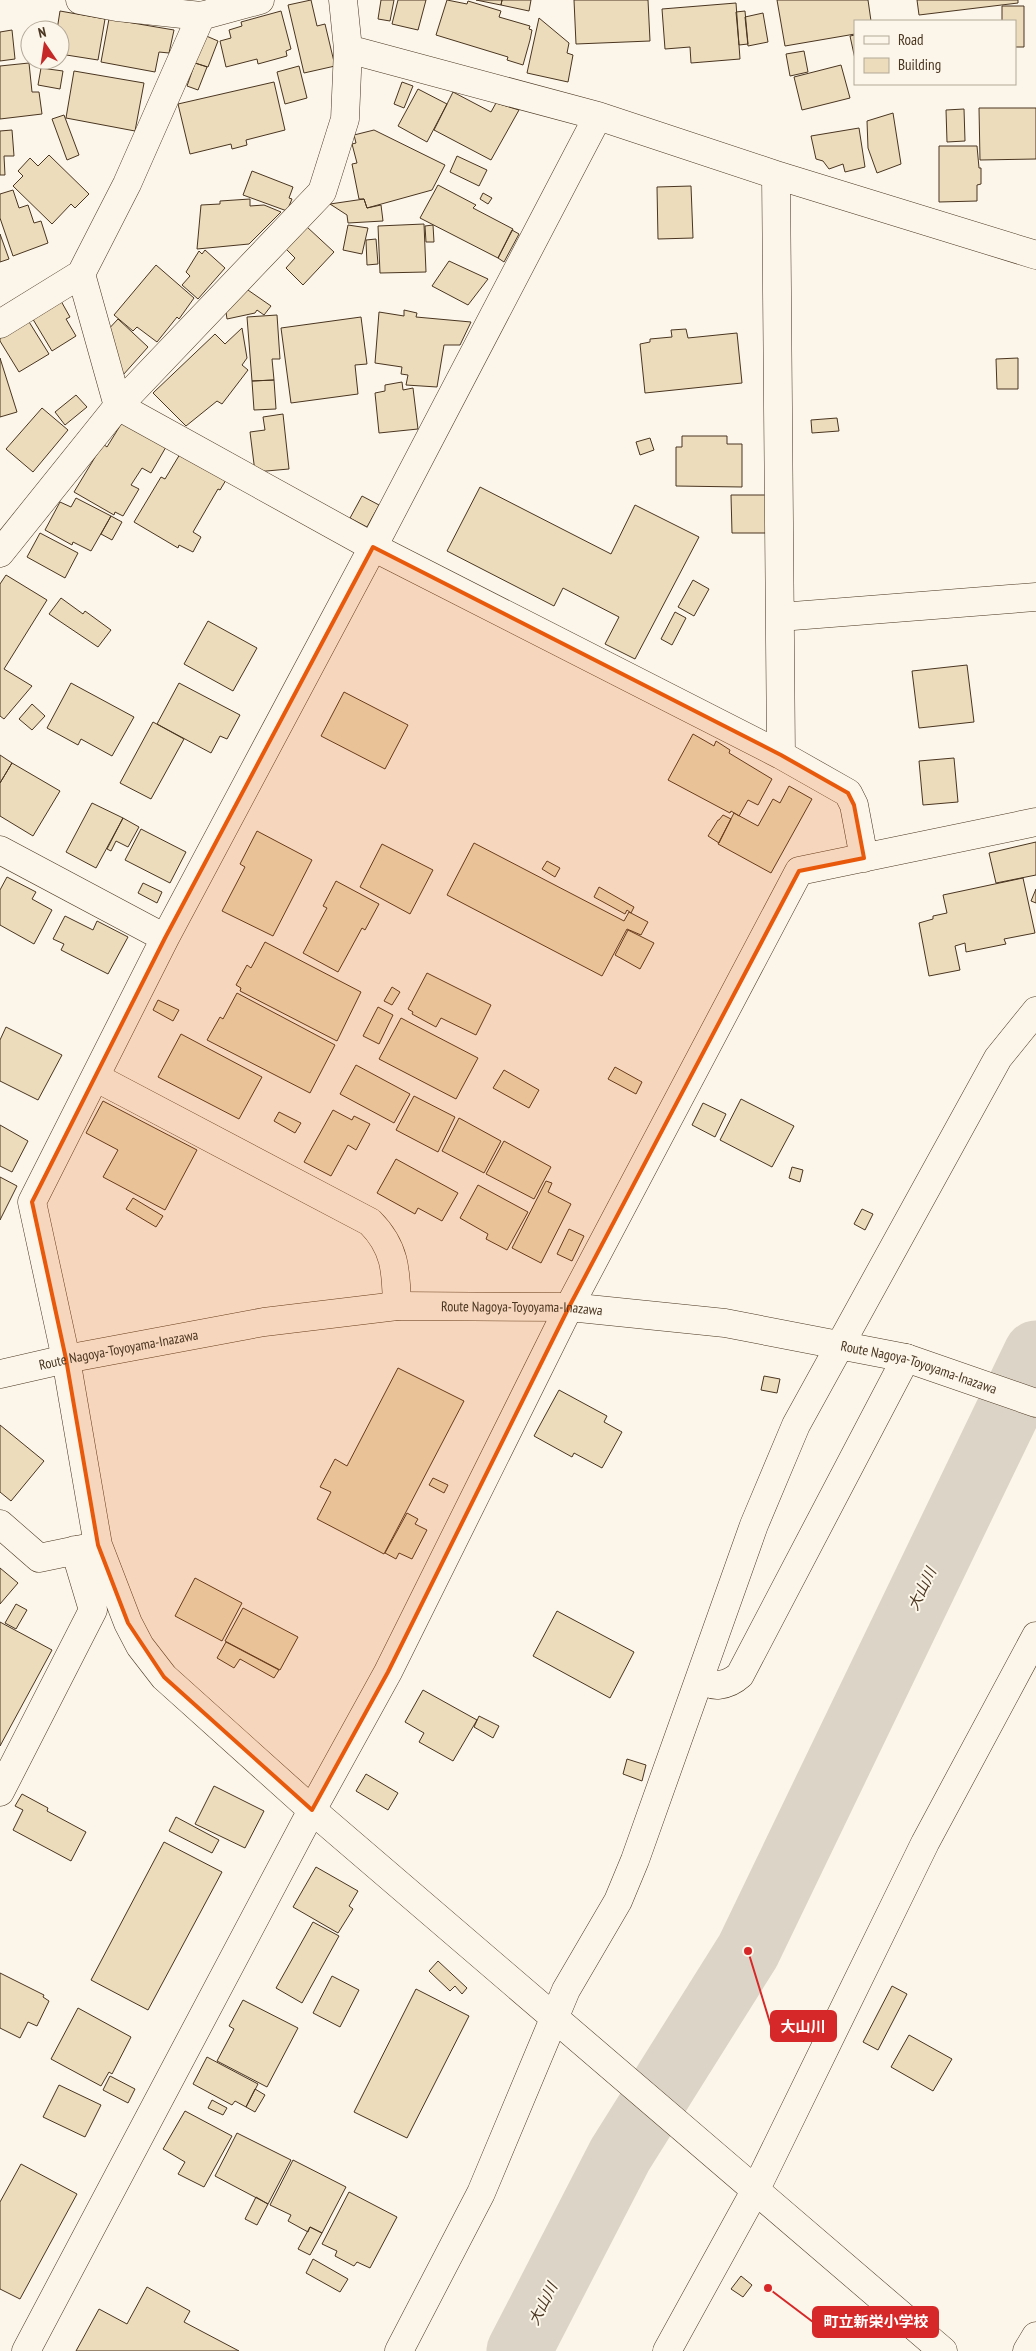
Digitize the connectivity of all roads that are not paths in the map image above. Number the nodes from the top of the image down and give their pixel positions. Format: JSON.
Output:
{"nodes":[{"id":1,"x":80,"y":0,"type":"edge"},
{"id":2,"x":260,"y":0,"type":"edge"},
{"id":3,"x":343,"y":0,"type":"edge"},
{"id":4,"x":200,"y":16,"type":"junction"},
{"id":5,"x":348,"y":49,"type":"junction"},
{"id":6,"x":598,"y":116,"type":"junction"},
{"id":7,"x":776,"y":175,"type":"junction"},
{"id":8,"x":1036,"y":255,"type":"edge"},
{"id":9,"x":81,"y":274,"type":"junction"},
{"id":10,"x":0,"y":324,"type":"edge"},
{"id":11,"x":118,"y":406,"type":"junction"},
{"id":12,"x":373,"y":547,"type":"junction"},
{"id":13,"x":0,"y":553,"type":"edge"},
{"id":14,"x":1036,"y":596,"type":"edge"},
{"id":15,"x":780,"y":617,"type":"junction"},
{"id":16,"x":781,"y":754,"type":"junction"},
{"id":17,"x":1036,"y":822,"type":"edge"},
{"id":18,"x":0,"y":850,"type":"edge"},
{"id":19,"x":864,"y":858,"type":"junction"},
{"id":20,"x":165,"y":938,"type":"junction"},
{"id":21,"x":1036,"y":1011,"type":"edge"},
{"id":22,"x":95,"y":1077,"type":"junction"},
{"id":23,"x":397,"y":1306,"type":"junction"},
{"id":24,"x":569,"y":1307,"type":"junction"},
{"id":25,"x":840,"y":1345,"type":"junction"},
{"id":26,"x":66,"y":1359,"type":"junction"},
{"id":27,"x":913,"y":1359,"type":"junction"},
{"id":28,"x":0,"y":1374,"type":"edge"},
{"id":29,"x":1036,"y":1402,"type":"edge"},
{"id":30,"x":0,"y":1524,"type":"edge"},
{"id":31,"x":86,"y":1548,"type":"junction"},
{"id":32,"x":1036,"y":1636,"type":"edge"},
{"id":33,"x":701,"y":1675,"type":"junction"},
{"id":34,"x":0,"y":1792,"type":"edge"},
{"id":35,"x":312,"y":1810,"type":"junction"},
{"id":36,"x":561,"y":2025,"type":"junction"},
{"id":37,"x":754,"y":2190,"type":"junction"},
{"id":38,"x":1036,"y":2336,"type":"edge"},
{"id":39,"x":26,"y":2351,"type":"edge"},
{"id":40,"x":399,"y":2351,"type":"edge"},
{"id":41,"x":667,"y":2351,"type":"edge"},
{"id":42,"x":943,"y":2351,"type":"edge"},
{"id":43,"x":1027,"y":2351,"type":"edge"}],
"edges":[{"from":1,"to":4,"type":"street"},
{"from":2,"to":4,"type":"street"},
{"from":3,"to":5,"type":"street"},
{"from":4,"to":9,"type":"street"},
{"from":5,"to":6,"type":"street"},
{"from":5,"to":11,"type":"street"},
{"from":6,"to":7,"type":"street"},
{"from":6,"to":12,"type":"street"},
{"from":7,"to":8,"type":"street"},
{"from":7,"to":15,"type":"street"},
{"from":9,"to":10,"type":"street"},
{"from":9,"to":11,"type":"street"},
{"from":11,"to":12,"type":"street"},
{"from":11,"to":13,"type":"street"},
{"from":12,"to":16,"type":"street"},
{"from":12,"to":20,"type":"street"},
{"from":14,"to":15,"type":"street"},
{"from":15,"to":16,"type":"street"},
{"from":16,"to":19,"type":"street"},
{"from":17,"to":19,"type":"street"},
{"from":18,"to":20,"type":"street"},
{"from":19,"to":24,"type":"street"},
{"from":20,"to":22,"type":"street"},
{"from":21,"to":25,"type":"street"},
{"from":22,"to":23,"type":"street"},
{"from":22,"to":26,"type":"street"},
{"from":23,"to":24,"type":"street","name":"Route Nagoya-Toyoyama-Inazawa"},
{"from":23,"to":26,"type":"street","name":"Route Nagoya-Toyoyama-Inazawa"},
{"from":24,"to":25,"type":"street","name":"Route Nagoya-Toyoyama-Inazawa"},
{"from":24,"to":35,"type":"street"},
{"from":25,"to":27,"type":"street","name":"Route Nagoya-Toyoyama-Inazawa"},
{"from":25,"to":33,"type":"street"},
{"from":26,"to":28,"type":"street","name":"Route Nagoya-Toyoyama-Inazawa"},
{"from":26,"to":31,"type":"street"},
{"from":27,"to":29,"type":"street","name":"Route Nagoya-Toyoyama-Inazawa"},
{"from":27,"to":33,"type":"street"},
{"from":30,"to":31,"type":"street"},
{"from":31,"to":34,"type":"street"},
{"from":31,"to":35,"type":"street"},
{"from":32,"to":37,"type":"street"},
{"from":33,"to":36,"type":"street"},
{"from":35,"to":36,"type":"street"},
{"from":35,"to":39,"type":"street"},
{"from":36,"to":37,"type":"street"},
{"from":36,"to":40,"type":"street"},
{"from":37,"to":41,"type":"street"},
{"from":37,"to":42,"type":"street"},
{"from":38,"to":43,"type":"street"}]}
